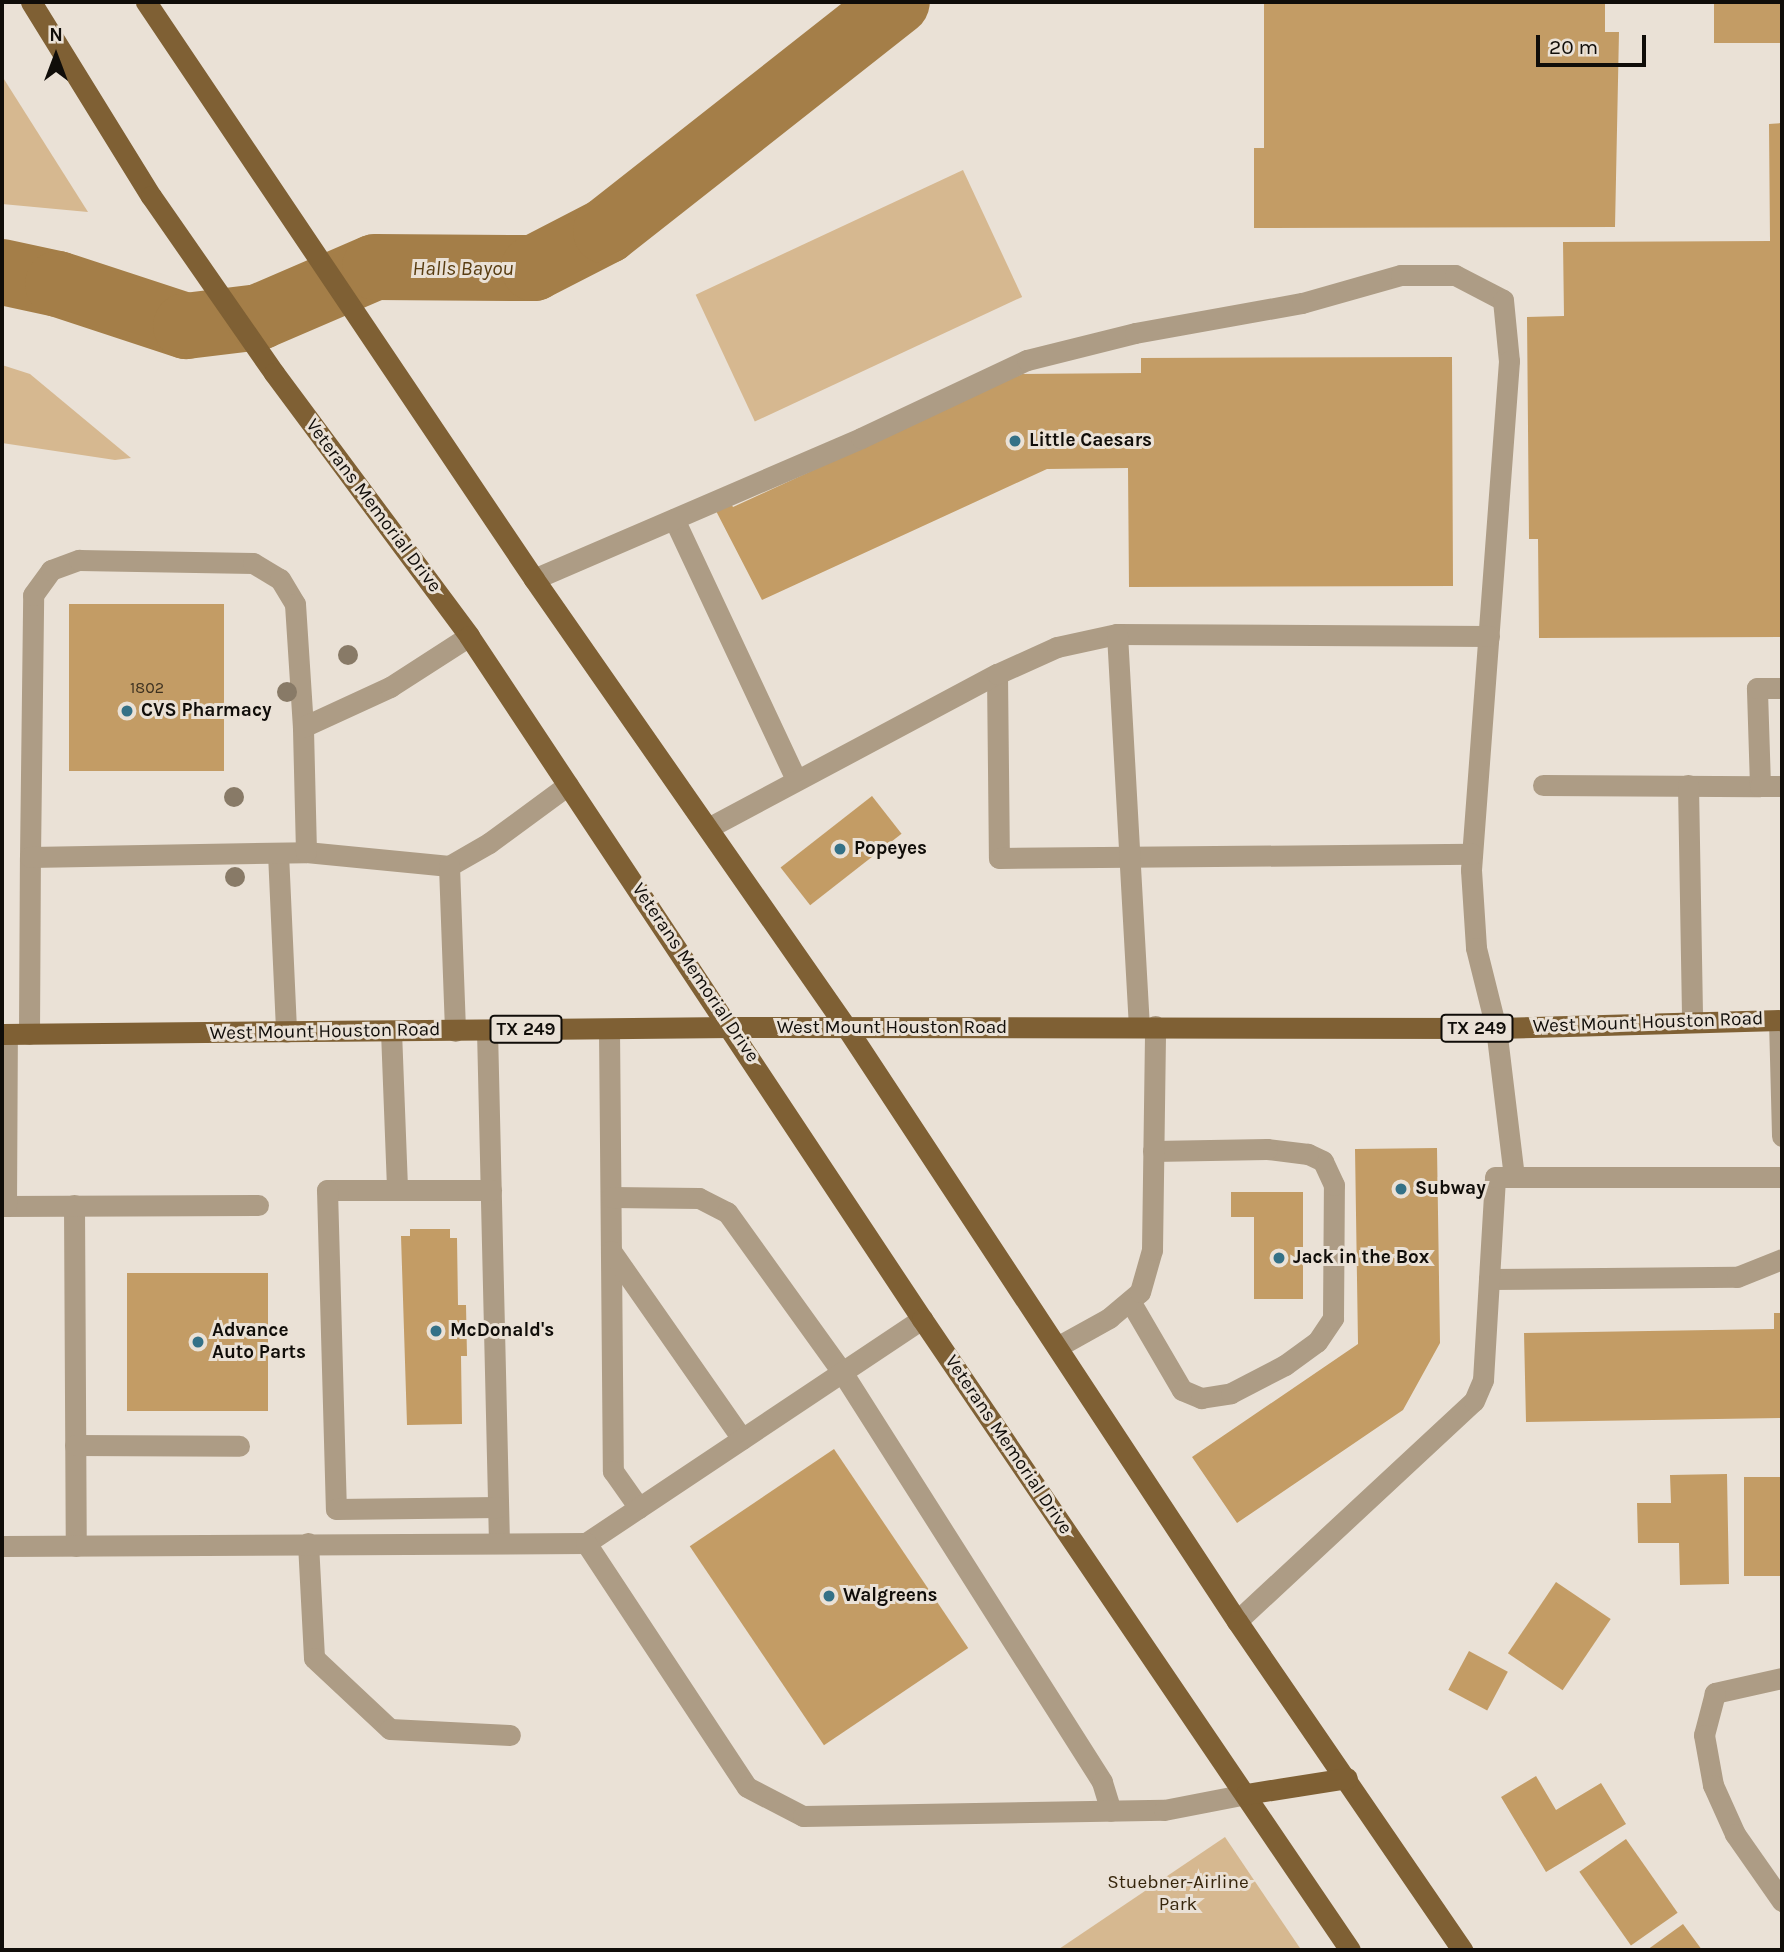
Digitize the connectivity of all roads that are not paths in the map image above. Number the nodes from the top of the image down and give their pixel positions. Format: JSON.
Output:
{"nodes":[{"id":1,"x":31,"y":2,"type":"edge"},
{"id":2,"x":146,"y":2,"type":"edge"},
{"id":3,"x":674,"y":519,"type":"junction"},
{"id":4,"x":534,"y":579,"type":"junction"},
{"id":5,"x":1117,"y":634,"type":"junction"},
{"id":6,"x":469,"y":636,"type":"junction"},
{"id":7,"x":1489,"y":636,"type":"junction"},
{"id":8,"x":997,"y":674,"type":"junction"},
{"id":9,"x":1782,"y":688,"type":"edge"},
{"id":10,"x":303,"y":727,"type":"junction"},
{"id":11,"x":796,"y":780,"type":"junction"},
{"id":12,"x":568,"y":785,"type":"junction"},
{"id":13,"x":1543,"y":785,"type":"dead end"},
{"id":14,"x":1688,"y":785,"type":"junction"},
{"id":15,"x":1760,"y":786,"type":"junction"},
{"id":16,"x":1782,"y":786,"type":"edge"},
{"id":17,"x":708,"y":828,"type":"junction"},
{"id":18,"x":306,"y":852,"type":"junction"},
{"id":19,"x":278,"y":853,"type":"junction"},
{"id":20,"x":1472,"y":854,"type":"junction"},
{"id":21,"x":30,"y":857,"type":"junction"},
{"id":22,"x":1131,"y":858,"type":"junction"},
{"id":23,"x":449,"y":866,"type":"junction"},
{"id":24,"x":1692,"y":1020,"type":"junction"},
{"id":25,"x":1781,"y":1020,"type":"edge"},
{"id":26,"x":1147,"y":1026,"type":"junction"},
{"id":27,"x":732,"y":1027,"type":"junction"},
{"id":28,"x":1496,"y":1028,"type":"junction"},
{"id":29,"x":610,"y":1029,"type":"junction"},
{"id":30,"x":487,"y":1030,"type":"junction"},
{"id":31,"x":848,"y":1030,"type":"junction"},
{"id":32,"x":391,"y":1031,"type":"junction"},
{"id":33,"x":455,"y":1031,"type":"junction"},
{"id":34,"x":286,"y":1032,"type":"junction"},
{"id":35,"x":4,"y":1034,"type":"edge"},
{"id":36,"x":29,"y":1034,"type":"junction"},
{"id":37,"x":1782,"y":1136,"type":"edge"},
{"id":38,"x":1153,"y":1151,"type":"junction"},
{"id":39,"x":1514,"y":1176,"type":"junction"},
{"id":40,"x":1782,"y":1177,"type":"edge"},
{"id":41,"x":397,"y":1190,"type":"junction"},
{"id":42,"x":491,"y":1190,"type":"junction"},
{"id":43,"x":611,"y":1197,"type":"junction"},
{"id":44,"x":74,"y":1205,"type":"junction"},
{"id":45,"x":258,"y":1205,"type":"dead end"},
{"id":46,"x":4,"y":1206,"type":"edge"},
{"id":47,"x":611,"y":1251,"type":"junction"},
{"id":48,"x":1782,"y":1259,"type":"edge"},
{"id":49,"x":1489,"y":1279,"type":"junction"},
{"id":50,"x":1130,"y":1301,"type":"junction"},
{"id":51,"x":922,"y":1319,"type":"junction"},
{"id":52,"x":1057,"y":1347,"type":"junction"},
{"id":53,"x":842,"y":1372,"type":"junction"},
{"id":54,"x":742,"y":1439,"type":"junction"},
{"id":55,"x":75,"y":1445,"type":"junction"},
{"id":56,"x":239,"y":1446,"type":"dead end"},
{"id":57,"x":498,"y":1507,"type":"junction"},
{"id":58,"x":639,"y":1508,"type":"junction"},
{"id":59,"x":336,"y":1509,"type":"junction"},
{"id":60,"x":308,"y":1543,"type":"junction"},
{"id":61,"x":336,"y":1543,"type":"junction"},
{"id":62,"x":499,"y":1543,"type":"junction"},
{"id":63,"x":586,"y":1543,"type":"junction"},
{"id":64,"x":2,"y":1546,"type":"edge"},
{"id":65,"x":76,"y":1546,"type":"junction"},
{"id":66,"x":1237,"y":1621,"type":"junction"},
{"id":67,"x":1782,"y":1678,"type":"edge"},
{"id":68,"x":510,"y":1735,"type":"dead end"},
{"id":69,"x":1347,"y":1777,"type":"junction"},
{"id":70,"x":1246,"y":1794,"type":"junction"},
{"id":71,"x":1111,"y":1811,"type":"junction"},
{"id":72,"x":1782,"y":1901,"type":"edge"},
{"id":73,"x":1350,"y":1950,"type":"edge"},
{"id":74,"x":1462,"y":1950,"type":"edge"}],
"edges":[{"from":1,"to":6,"type":"main road","name":"Veterans Memorial Drive"},
{"from":2,"to":4,"type":"main road"},
{"from":3,"to":4,"type":"street"},
{"from":3,"to":7,"type":"street"},
{"from":3,"to":11,"type":"street"},
{"from":4,"to":17,"type":"main road"},
{"from":5,"to":7,"type":"street"},
{"from":5,"to":8,"type":"street"},
{"from":5,"to":22,"type":"street"},
{"from":6,"to":10,"type":"street"},
{"from":6,"to":12,"type":"main road","name":"Veterans Memorial Drive"},
{"from":7,"to":20,"type":"street"},
{"from":8,"to":11,"type":"street"},
{"from":8,"to":22,"type":"street"},
{"from":9,"to":15,"type":"street"},
{"from":10,"to":18,"type":"street"},
{"from":10,"to":21,"type":"street"},
{"from":11,"to":17,"type":"street"},
{"from":12,"to":23,"type":"street"},
{"from":12,"to":27,"type":"main road","name":"Veterans Memorial Drive"},
{"from":13,"to":14,"type":"street"},
{"from":14,"to":15,"type":"street"},
{"from":14,"to":24,"type":"street"},
{"from":15,"to":16,"type":"street"},
{"from":17,"to":31,"type":"main road"},
{"from":18,"to":19,"type":"street"},
{"from":18,"to":23,"type":"street"},
{"from":19,"to":21,"type":"street"},
{"from":19,"to":34,"type":"street"},
{"from":20,"to":22,"type":"street"},
{"from":20,"to":28,"type":"street"},
{"from":21,"to":36,"type":"street"},
{"from":22,"to":26,"type":"street"},
{"from":23,"to":33,"type":"street"},
{"from":24,"to":25,"type":"main road","name":"West Mount Houston Road","number":"TX 249"},
{"from":24,"to":28,"type":"main road","name":"West Mount Houston Road","number":"TX 249"},
{"from":25,"to":37,"type":"street"},
{"from":26,"to":28,"type":"main road","name":"West Mount Houston Road","number":"TX 249"},
{"from":26,"to":31,"type":"main road","name":"West Mount Houston Road","number":"TX 249"},
{"from":26,"to":38,"type":"street"},
{"from":27,"to":29,"type":"main road","name":"West Mount Houston Road","number":"TX 249"},
{"from":27,"to":31,"type":"main road","name":"West Mount Houston Road","number":"TX 249"},
{"from":27,"to":51,"type":"main road","name":"Veterans Memorial Drive"},
{"from":28,"to":39,"type":"street"},
{"from":29,"to":30,"type":"main road","name":"West Mount Houston Road","number":"TX 249"},
{"from":29,"to":43,"type":"street"},
{"from":30,"to":33,"type":"main road","name":"West Mount Houston Road","number":"TX 249"},
{"from":30,"to":42,"type":"street"},
{"from":31,"to":52,"type":"main road"},
{"from":32,"to":33,"type":"main road","name":"West Mount Houston Road","number":"TX 249"},
{"from":32,"to":34,"type":"main road","name":"West Mount Houston Road","number":"TX 249"},
{"from":32,"to":41,"type":"street"},
{"from":34,"to":36,"type":"main road","name":"West Mount Houston Road","number":"TX 249"},
{"from":35,"to":36,"type":"main road","name":"West Mount Houston Road","number":"TX 249"},
{"from":35,"to":46,"type":"street"},
{"from":38,"to":50,"type":"street"},
{"from":38,"to":50,"type":"street"},
{"from":39,"to":40,"type":"street"},
{"from":39,"to":49,"type":"street"},
{"from":41,"to":42,"type":"street"},
{"from":41,"to":59,"type":"street"},
{"from":42,"to":57,"type":"street"},
{"from":43,"to":47,"type":"street"},
{"from":43,"to":53,"type":"street"},
{"from":44,"to":45,"type":"street"},
{"from":44,"to":46,"type":"street"},
{"from":44,"to":55,"type":"street"},
{"from":47,"to":54,"type":"street"},
{"from":47,"to":58,"type":"street"},
{"from":48,"to":49,"type":"street"},
{"from":49,"to":66,"type":"street"},
{"from":50,"to":52,"type":"street"},
{"from":51,"to":53,"type":"street"},
{"from":51,"to":70,"type":"main road","name":"Veterans Memorial Drive"},
{"from":52,"to":66,"type":"main road"},
{"from":53,"to":54,"type":"street"},
{"from":53,"to":71,"type":"street"},
{"from":54,"to":58,"type":"street"},
{"from":55,"to":56,"type":"street"},
{"from":55,"to":65,"type":"street"},
{"from":57,"to":59,"type":"street"},
{"from":57,"to":62,"type":"street"},
{"from":58,"to":63,"type":"street"},
{"from":59,"to":61,"type":"street"},
{"from":60,"to":61,"type":"street"},
{"from":60,"to":65,"type":"street"},
{"from":60,"to":68,"type":"street"},
{"from":61,"to":62,"type":"street"},
{"from":62,"to":63,"type":"street"},
{"from":63,"to":71,"type":"street"},
{"from":64,"to":65,"type":"street"},
{"from":66,"to":69,"type":"main road"},
{"from":67,"to":72,"type":"street"},
{"from":69,"to":70,"type":"main road"},
{"from":69,"to":74,"type":"main road"},
{"from":70,"to":71,"type":"street"},
{"from":70,"to":73,"type":"main road","name":"Veterans Memorial Drive"}]}
